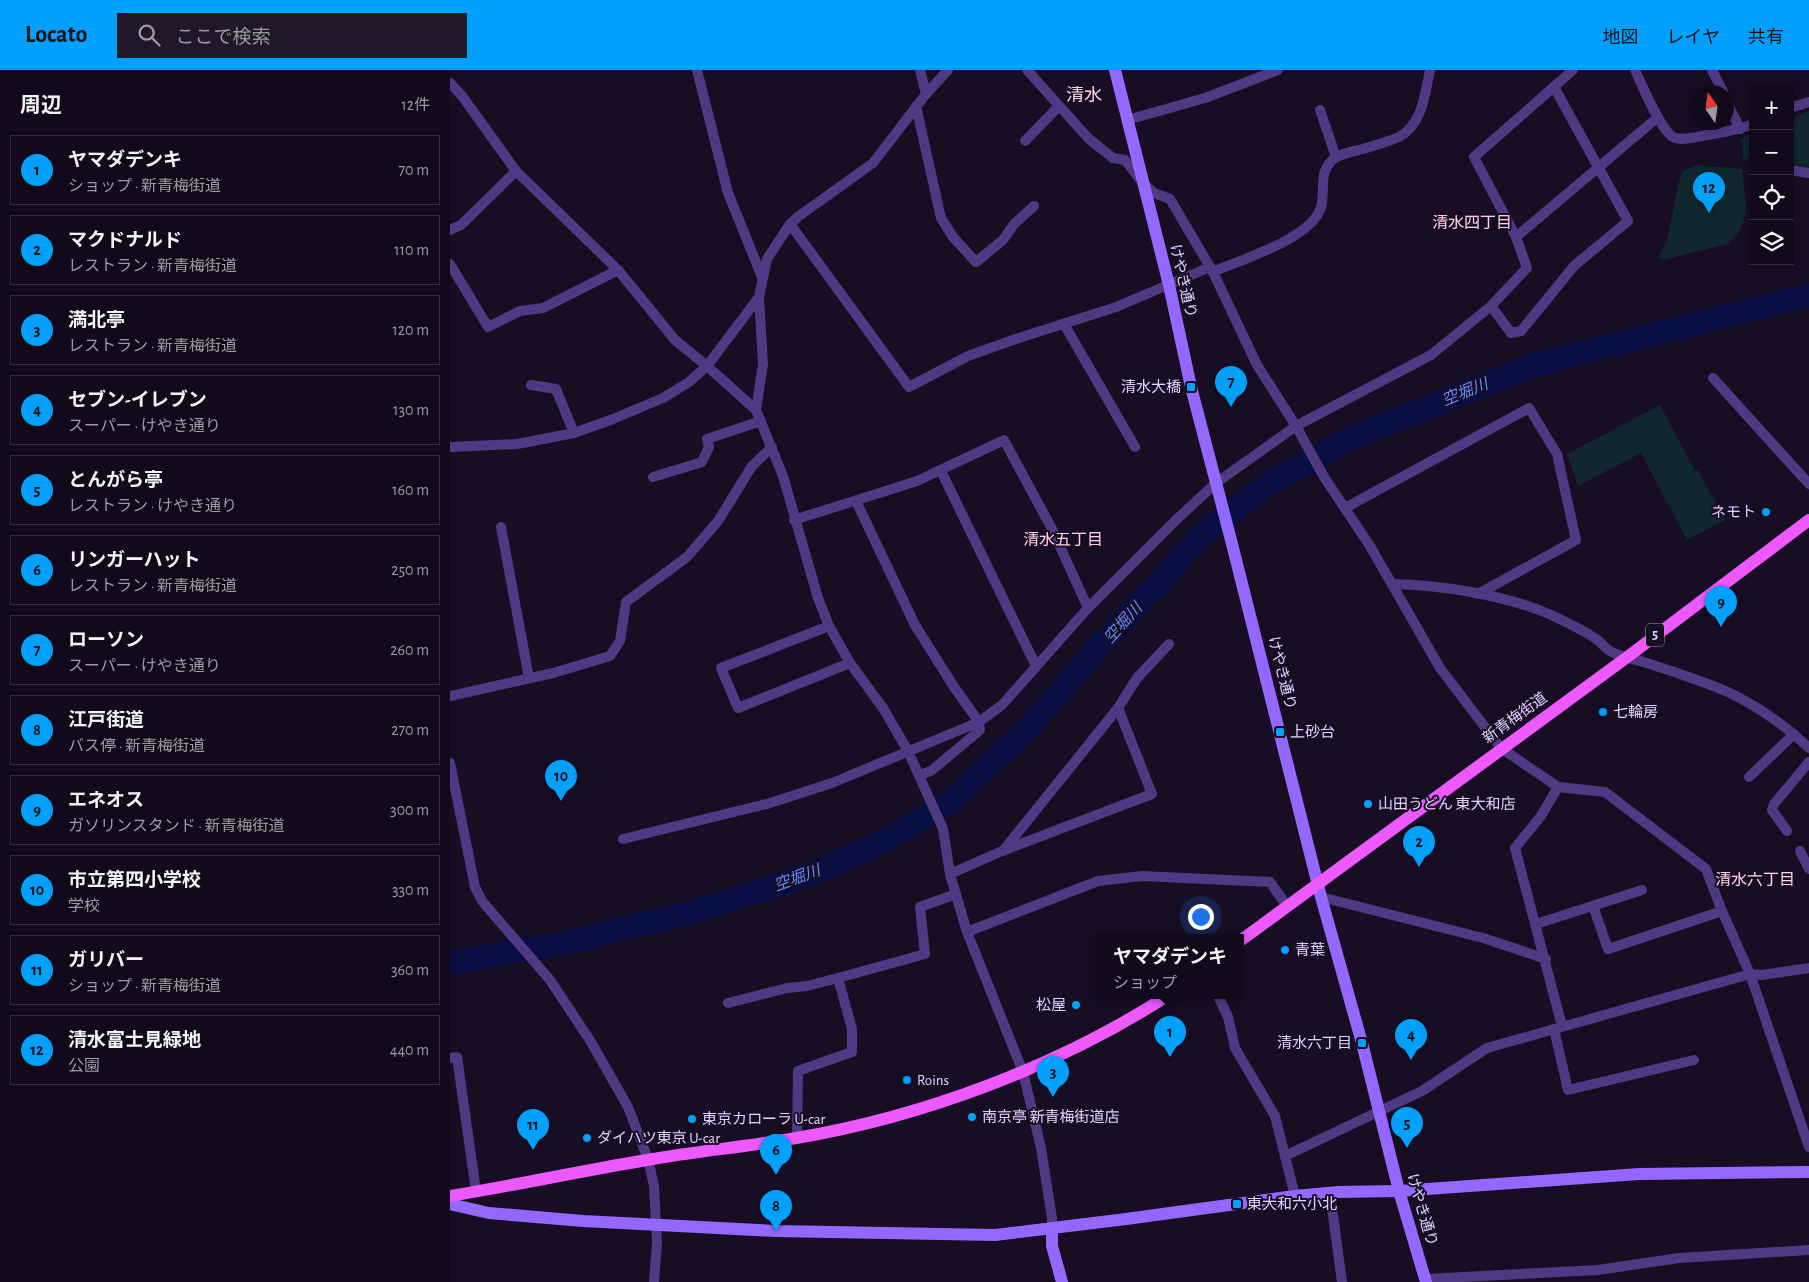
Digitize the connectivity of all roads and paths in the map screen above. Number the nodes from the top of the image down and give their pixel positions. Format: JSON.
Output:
{"nodes":[{"id":1,"x":697,"y":70,"type":"edge"},
{"id":2,"x":920,"y":70,"type":"edge"},
{"id":3,"x":948,"y":70,"type":"edge"},
{"id":4,"x":1027,"y":70,"type":"edge"},
{"id":5,"x":1115,"y":70,"type":"edge"},
{"id":6,"x":1278,"y":70,"type":"edge"},
{"id":7,"x":1430,"y":70,"type":"edge"},
{"id":8,"x":1573,"y":70,"type":"edge"},
{"id":9,"x":1635,"y":70,"type":"edge"},
{"id":10,"x":1712,"y":70,"type":"edge"},
{"id":11,"x":1720,"y":85,"type":"edge"},
{"id":12,"x":451,"y":87,"type":"edge"},
{"id":13,"x":1554,"y":87,"type":"junction"},
{"id":14,"x":926,"y":94,"type":"junction"},
{"id":15,"x":1809,"y":102,"type":"edge"},
{"id":16,"x":916,"y":106,"type":"junction"},
{"id":17,"x":1059,"y":106,"type":"junction"},
{"id":18,"x":1794,"y":107,"type":"edge"},
{"id":19,"x":1320,"y":110,"type":"dead end"},
{"id":20,"x":1658,"y":117,"type":"junction"},
{"id":21,"x":1734,"y":117,"type":"edge"},
{"id":22,"x":1127,"y":120,"type":"junction"},
{"id":23,"x":1749,"y":126,"type":"edge"},
{"id":24,"x":1740,"y":129,"type":"junction"},
{"id":25,"x":1024,"y":141,"type":"dead end"},
{"id":26,"x":1336,"y":157,"type":"junction"},
{"id":27,"x":1597,"y":167,"type":"junction"},
{"id":28,"x":516,"y":171,"type":"junction"},
{"id":29,"x":1794,"y":171,"type":"edge"},
{"id":30,"x":1809,"y":173,"type":"edge"},
{"id":31,"x":1142,"y":182,"type":"junction"},
{"id":32,"x":1034,"y":206,"type":"dead end"},
{"id":33,"x":790,"y":224,"type":"junction"},
{"id":34,"x":450,"y":230,"type":"edge"},
{"id":35,"x":1516,"y":237,"type":"junction"},
{"id":36,"x":450,"y":264,"type":"edge"},
{"id":37,"x":1211,"y":269,"type":"junction"},
{"id":38,"x":618,"y":270,"type":"junction"},
{"id":39,"x":762,"y":277,"type":"junction"},
{"id":40,"x":1168,"y":285,"type":"junction"},
{"id":41,"x":759,"y":297,"type":"junction"},
{"id":42,"x":1492,"y":306,"type":"junction"},
{"id":43,"x":1064,"y":324,"type":"junction"},
{"id":44,"x":707,"y":366,"type":"junction"},
{"id":45,"x":1713,"y":378,"type":"dead end"},
{"id":46,"x":530,"y":385,"type":"dead end"},
{"id":47,"x":756,"y":410,"type":"junction"},
{"id":48,"x":761,"y":421,"type":"junction"},
{"id":49,"x":1297,"y":427,"type":"junction"},
{"id":50,"x":574,"y":433,"type":"junction"},
{"id":51,"x":450,"y":447,"type":"edge"},
{"id":52,"x":772,"y":447,"type":"junction"},
{"id":53,"x":1135,"y":447,"type":"dead end"},
{"id":54,"x":941,"y":471,"type":"junction"},
{"id":55,"x":653,"y":478,"type":"dead end"},
{"id":56,"x":1809,"y":484,"type":"edge"},
{"id":57,"x":1217,"y":487,"type":"junction"},
{"id":58,"x":856,"y":501,"type":"junction"},
{"id":59,"x":1345,"y":508,"type":"junction"},
{"id":60,"x":794,"y":520,"type":"junction"},
{"id":61,"x":1809,"y":520,"type":"edge"},
{"id":62,"x":501,"y":527,"type":"dead end"},
{"id":63,"x":1393,"y":584,"type":"junction"},
{"id":64,"x":1478,"y":594,"type":"junction"},
{"id":65,"x":1088,"y":608,"type":"junction"},
{"id":66,"x":830,"y":626,"type":"junction"},
{"id":67,"x":1169,"y":644,"type":"dead end"},
{"id":68,"x":1626,"y":658,"type":"junction"},
{"id":69,"x":850,"y":663,"type":"junction"},
{"id":70,"x":1036,"y":666,"type":"junction"},
{"id":71,"x":529,"y":678,"type":"junction"},
{"id":72,"x":450,"y":696,"type":"edge"},
{"id":73,"x":1118,"y":708,"type":"junction"},
{"id":74,"x":979,"y":722,"type":"junction"},
{"id":75,"x":1794,"y":734,"type":"junction"},
{"id":76,"x":1501,"y":748,"type":"junction"},
{"id":77,"x":1809,"y":748,"type":"edge"},
{"id":78,"x":908,"y":751,"type":"junction"},
{"id":79,"x":1809,"y":762,"type":"edge"},
{"id":80,"x":450,"y":770,"type":"edge"},
{"id":81,"x":920,"y":777,"type":"junction"},
{"id":82,"x":1749,"y":778,"type":"dead end"},
{"id":83,"x":1558,"y":787,"type":"junction"},
{"id":84,"x":1787,"y":830,"type":"dead end"},
{"id":85,"x":623,"y":839,"type":"dead end"},
{"id":86,"x":1002,"y":851,"type":"junction"},
{"id":87,"x":1800,"y":851,"type":"dead end"},
{"id":88,"x":1809,"y":869,"type":"edge"},
{"id":89,"x":950,"y":874,"type":"junction"},
{"id":90,"x":1318,"y":884,"type":"junction"},
{"id":91,"x":1642,"y":890,"type":"dead end"},
{"id":92,"x":956,"y":894,"type":"junction"},
{"id":93,"x":1321,"y":897,"type":"junction"},
{"id":94,"x":1287,"y":906,"type":"junction"},
{"id":95,"x":1593,"y":906,"type":"junction"},
{"id":96,"x":1722,"y":911,"type":"junction"},
{"id":97,"x":1536,"y":924,"type":"junction"},
{"id":98,"x":966,"y":932,"type":"junction"},
{"id":99,"x":1244,"y":938,"type":"edge"},
{"id":100,"x":1546,"y":959,"type":"junction"},
{"id":101,"x":1809,"y":968,"type":"edge"},
{"id":102,"x":1750,"y":974,"type":"junction"},
{"id":103,"x":838,"y":978,"type":"junction"},
{"id":104,"x":1162,"y":999,"type":"edge"},
{"id":105,"x":1219,"y":999,"type":"edge"},
{"id":106,"x":728,"y":1003,"type":"dead end"},
{"id":107,"x":1558,"y":1027,"type":"junction"},
{"id":108,"x":450,"y":1058,"type":"edge"},
{"id":109,"x":1694,"y":1060,"type":"dead end"},
{"id":110,"x":1022,"y":1072,"type":"junction"},
{"id":111,"x":1379,"y":1110,"type":"junction"},
{"id":112,"x":797,"y":1138,"type":"junction"},
{"id":113,"x":1809,"y":1147,"type":"edge"},
{"id":114,"x":1285,"y":1156,"type":"junction"},
{"id":115,"x":648,"y":1159,"type":"junction"},
{"id":116,"x":1809,"y":1172,"type":"edge"},
{"id":117,"x":476,"y":1191,"type":"junction"},
{"id":118,"x":1399,"y":1191,"type":"junction"},
{"id":119,"x":1330,"y":1194,"type":"junction"},
{"id":120,"x":450,"y":1196,"type":"edge"},
{"id":121,"x":1295,"y":1196,"type":"junction"},
{"id":122,"x":450,"y":1204,"type":"edge"},
{"id":123,"x":655,"y":1224,"type":"junction"},
{"id":124,"x":1052,"y":1228,"type":"junction"},
{"id":125,"x":1809,"y":1250,"type":"edge"},
{"id":126,"x":1426,"y":1281,"type":"edge"},
{"id":127,"x":654,"y":1282,"type":"edge"},
{"id":128,"x":1062,"y":1282,"type":"edge"},
{"id":129,"x":1342,"y":1282,"type":"edge"}],
"edges":[{"from":1,"to":39,"type":"street"},
{"from":2,"to":14,"type":"street"},
{"from":3,"to":14,"type":"street"},
{"from":4,"to":17,"type":"street"},
{"from":5,"to":22,"type":"street","name":"けやき通り"},
{"from":6,"to":22,"type":"street"},
{"from":7,"to":26,"type":"street"},
{"from":8,"to":13,"type":"street"},
{"from":9,"to":20,"type":"street"},
{"from":10,"to":11,"type":"street"},
{"from":12,"to":28,"type":"street"},
{"from":13,"to":27,"type":"street"},
{"from":13,"to":35,"type":"street"},
{"from":14,"to":16,"type":"street"},
{"from":15,"to":18,"type":"street"},
{"from":16,"to":32,"type":"street"},
{"from":16,"to":33,"type":"street"},
{"from":17,"to":25,"type":"street"},
{"from":17,"to":31,"type":"street"},
{"from":19,"to":26,"type":"street"},
{"from":20,"to":24,"type":"street"},
{"from":20,"to":27,"type":"street"},
{"from":21,"to":24,"type":"street"},
{"from":22,"to":31,"type":"street","name":"けやき通り"},
{"from":23,"to":24,"type":"street"},
{"from":26,"to":37,"type":"street"},
{"from":27,"to":35,"type":"street"},
{"from":27,"to":42,"type":"street"},
{"from":28,"to":34,"type":"street"},
{"from":28,"to":38,"type":"street"},
{"from":29,"to":30,"type":"street"},
{"from":31,"to":37,"type":"street"},
{"from":31,"to":40,"type":"street","name":"けやき通り"},
{"from":33,"to":39,"type":"street"},
{"from":33,"to":43,"type":"street"},
{"from":35,"to":42,"type":"street"},
{"from":36,"to":38,"type":"street"},
{"from":37,"to":40,"type":"street"},
{"from":37,"to":49,"type":"street"},
{"from":38,"to":44,"type":"street"},
{"from":39,"to":41,"type":"street"},
{"from":40,"to":43,"type":"street"},
{"from":40,"to":57,"type":"street","name":"けやき通り"},
{"from":41,"to":44,"type":"street"},
{"from":41,"to":47,"type":"street"},
{"from":42,"to":49,"type":"street"},
{"from":43,"to":53,"type":"street"},
{"from":44,"to":47,"type":"street"},
{"from":44,"to":50,"type":"street"},
{"from":45,"to":56,"type":"street"},
{"from":46,"to":50,"type":"street"},
{"from":47,"to":48,"type":"street"},
{"from":48,"to":52,"type":"street"},
{"from":48,"to":55,"type":"street"},
{"from":49,"to":57,"type":"street"},
{"from":49,"to":59,"type":"street"},
{"from":50,"to":51,"type":"street"},
{"from":52,"to":60,"type":"street"},
{"from":52,"to":71,"type":"street"},
{"from":54,"to":58,"type":"street"},
{"from":54,"to":65,"type":"street"},
{"from":54,"to":70,"type":"street"},
{"from":57,"to":65,"type":"street"},
{"from":57,"to":90,"type":"street","name":"けやき通り"},
{"from":58,"to":60,"type":"street"},
{"from":58,"to":74,"type":"street"},
{"from":59,"to":63,"type":"street"},
{"from":59,"to":64,"type":"street"},
{"from":60,"to":66,"type":"street"},
{"from":61,"to":68,"type":"main road","name":"新青梅街道","number":"5"},
{"from":62,"to":71,"type":"street"},
{"from":63,"to":64,"type":"street"},
{"from":63,"to":76,"type":"street"},
{"from":64,"to":68,"type":"street"},
{"from":65,"to":70,"type":"street"},
{"from":66,"to":69,"type":"street"},
{"from":66,"to":69,"type":"street"},
{"from":67,"to":73,"type":"street"},
{"from":68,"to":75,"type":"street"},
{"from":68,"to":76,"type":"main road","name":"新青梅街道","number":"5"},
{"from":69,"to":78,"type":"street"},
{"from":70,"to":74,"type":"street"},
{"from":71,"to":72,"type":"street"},
{"from":73,"to":86,"type":"street"},
{"from":73,"to":86,"type":"street"},
{"from":74,"to":78,"type":"street"},
{"from":74,"to":81,"type":"street"},
{"from":75,"to":77,"type":"street"},
{"from":75,"to":82,"type":"street"},
{"from":76,"to":83,"type":"street"},
{"from":76,"to":90,"type":"main road","name":"新青梅街道","number":"5"},
{"from":78,"to":81,"type":"street"},
{"from":78,"to":85,"type":"street"},
{"from":79,"to":84,"type":"street"},
{"from":80,"to":115,"type":"street"},
{"from":81,"to":89,"type":"street"},
{"from":83,"to":96,"type":"street"},
{"from":83,"to":97,"type":"street"},
{"from":86,"to":89,"type":"street"},
{"from":87,"to":88,"type":"street"},
{"from":89,"to":92,"type":"street"},
{"from":90,"to":93,"type":"street","name":"けやき通り"},
{"from":90,"to":94,"type":"main road","name":"新青梅街道","number":"5"},
{"from":91,"to":95,"type":"street"},
{"from":92,"to":98,"type":"street"},
{"from":92,"to":103,"type":"street"},
{"from":93,"to":100,"type":"street"},
{"from":93,"to":111,"type":"street","name":"けやき通り"},
{"from":94,"to":98,"type":"street"},
{"from":94,"to":99,"type":"main road","name":"新青梅街道","number":"5"},
{"from":95,"to":96,"type":"street"},
{"from":95,"to":97,"type":"street"},
{"from":96,"to":102,"type":"street"},
{"from":97,"to":100,"type":"street"},
{"from":98,"to":110,"type":"street"},
{"from":100,"to":107,"type":"street"},
{"from":101,"to":102,"type":"street"},
{"from":102,"to":107,"type":"street"},
{"from":102,"to":113,"type":"street"},
{"from":103,"to":106,"type":"street"},
{"from":103,"to":112,"type":"street"},
{"from":104,"to":110,"type":"main road"},
{"from":105,"to":114,"type":"street"},
{"from":107,"to":109,"type":"street"},
{"from":107,"to":111,"type":"street"},
{"from":108,"to":117,"type":"street"},
{"from":110,"to":112,"type":"main road"},
{"from":110,"to":124,"type":"street"},
{"from":111,"to":114,"type":"street"},
{"from":111,"to":118,"type":"street","name":"けやき通り"},
{"from":112,"to":115,"type":"main road"},
{"from":114,"to":121,"type":"street"},
{"from":115,"to":117,"type":"main road"},
{"from":115,"to":123,"type":"street"},
{"from":116,"to":118,"type":"street"},
{"from":117,"to":120,"type":"main road"},
{"from":118,"to":119,"type":"street"},
{"from":118,"to":126,"type":"street","name":"けやき通り"},
{"from":119,"to":121,"type":"street"},
{"from":119,"to":129,"type":"street"},
{"from":121,"to":124,"type":"street"},
{"from":122,"to":123,"type":"street"},
{"from":123,"to":124,"type":"street"},
{"from":123,"to":127,"type":"street"},
{"from":124,"to":128,"type":"street"},
{"from":125,"to":126,"type":"street"}]}
